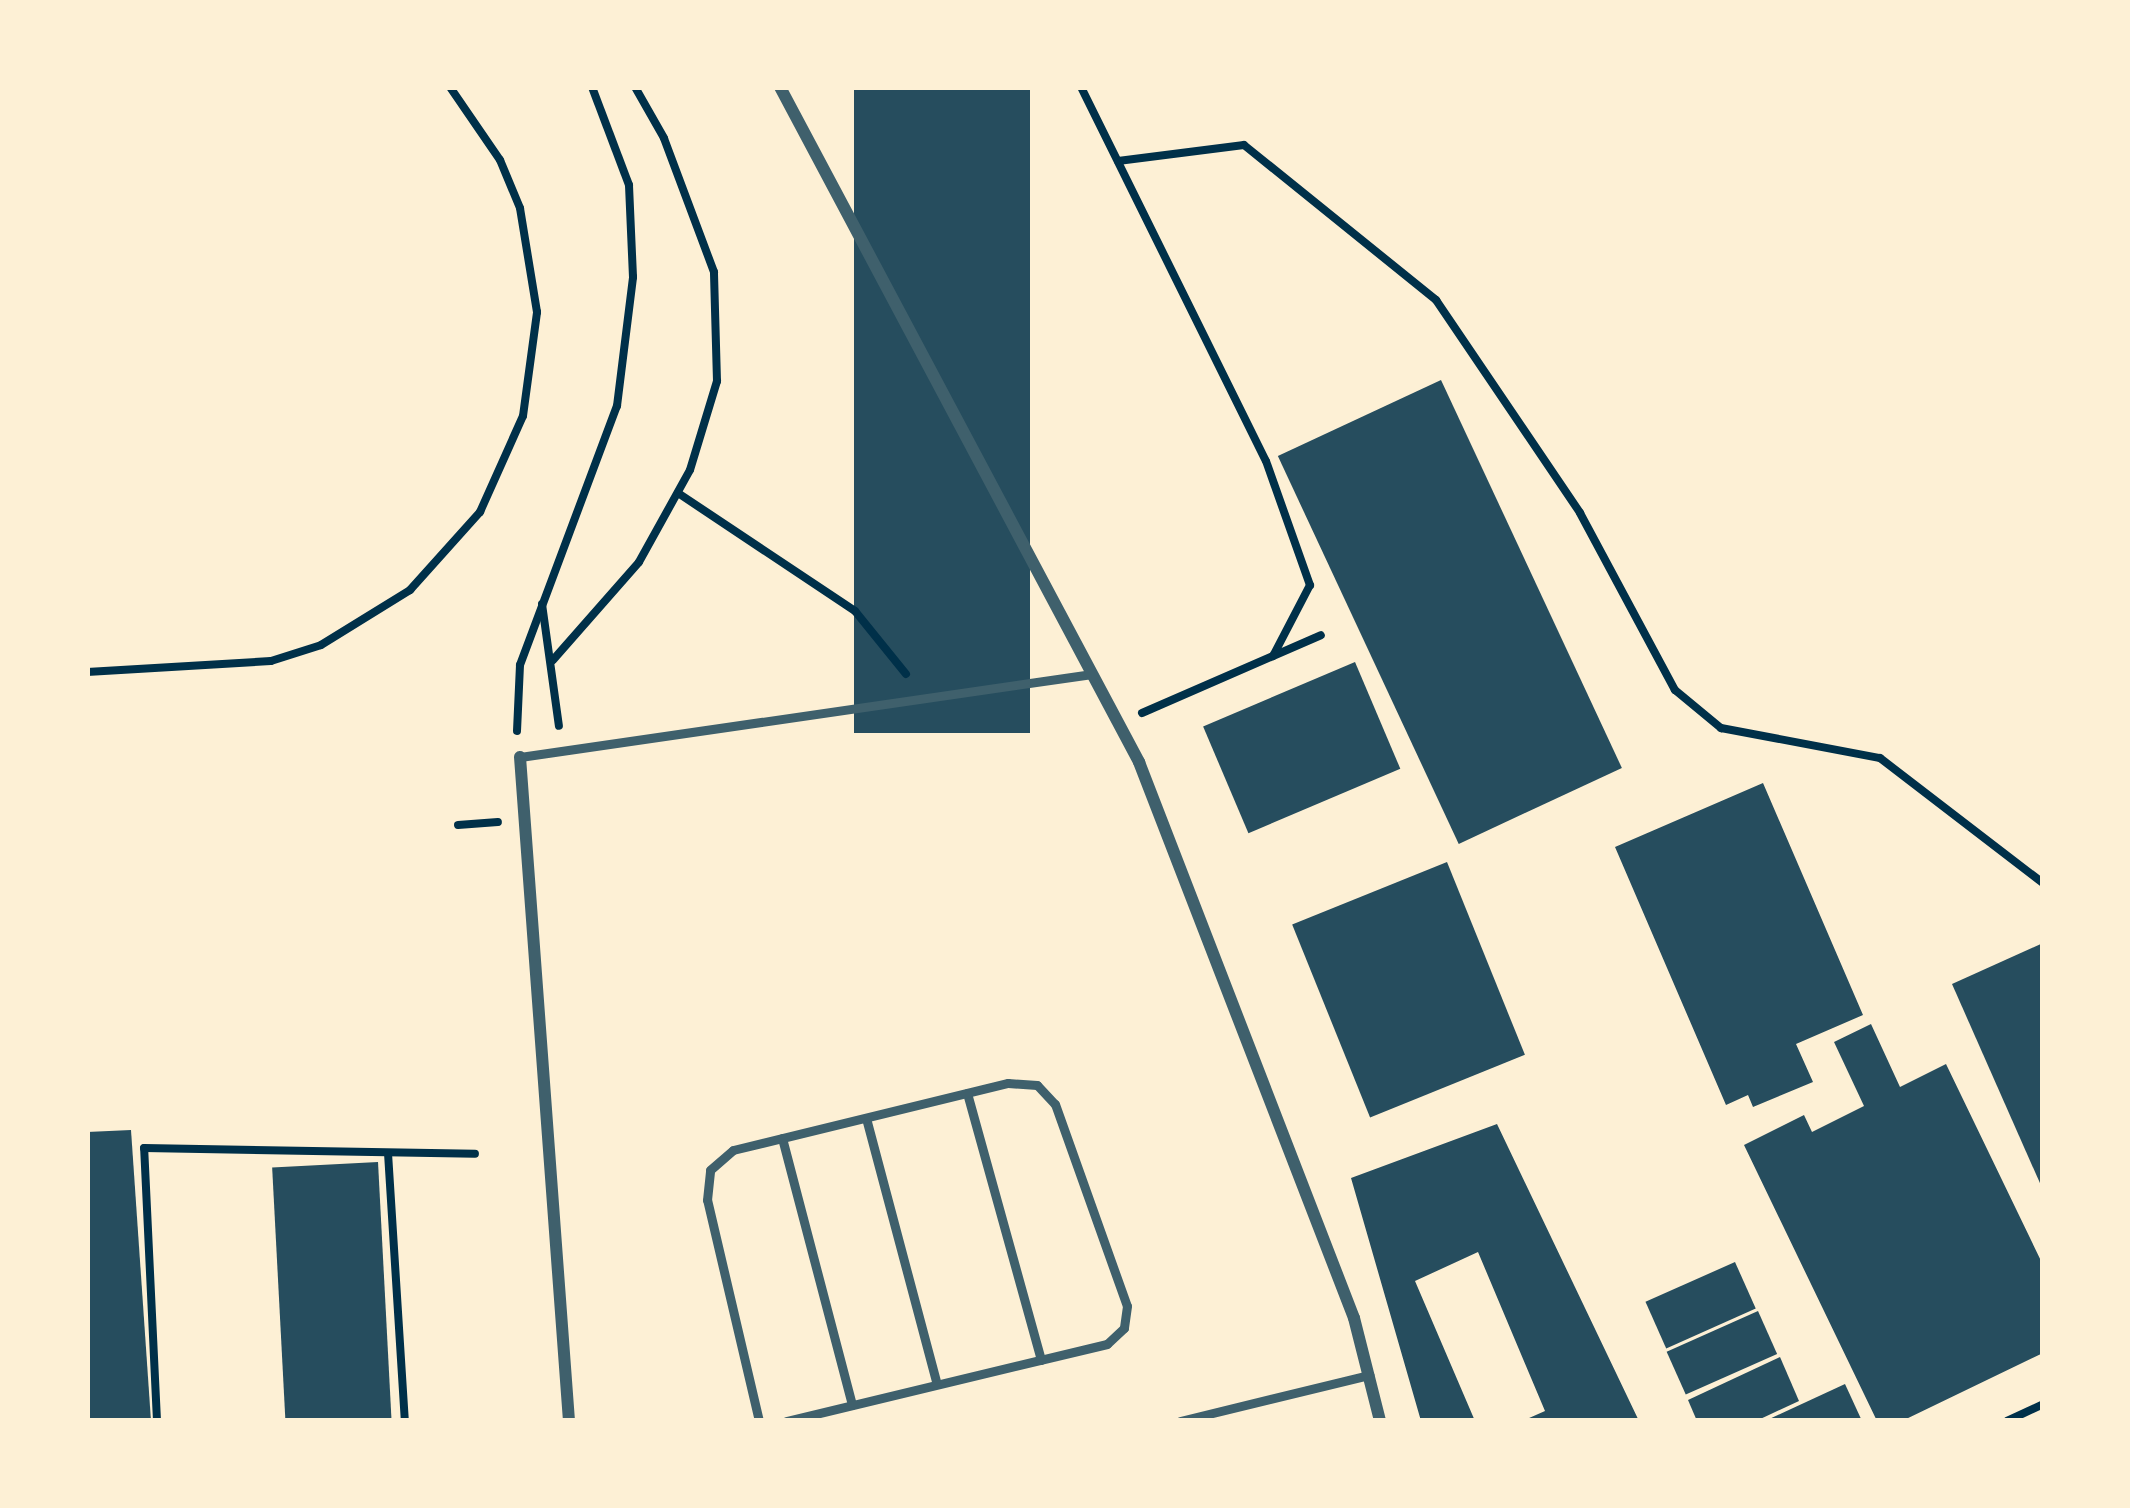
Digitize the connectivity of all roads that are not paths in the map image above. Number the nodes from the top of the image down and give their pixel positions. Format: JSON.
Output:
{"nodes":[{"id":1,"x":780,"y":87,"type":"edge"},
{"id":2,"x":1092,"y":674,"type":"junction"},
{"id":3,"x":520,"y":757,"type":"joint"},
{"id":4,"x":968,"y":1093,"type":"junction"},
{"id":5,"x":866,"y":1118,"type":"junction"},
{"id":6,"x":782,"y":1138,"type":"junction"},
{"id":7,"x":1041,"y":1360,"type":"junction"},
{"id":8,"x":1369,"y":1375,"type":"junction"},
{"id":9,"x":938,"y":1384,"type":"junction"},
{"id":10,"x":852,"y":1405,"type":"junction"},
{"id":11,"x":569,"y":1421,"type":"edge"},
{"id":12,"x":760,"y":1421,"type":"edge"},
{"id":13,"x":786,"y":1421,"type":"edge"},
{"id":14,"x":1180,"y":1421,"type":"edge"},
{"id":15,"x":1381,"y":1421,"type":"edge"}],
"edges":[{"from":1,"to":2,"type":"street"},
{"from":2,"to":3,"type":"lane"},
{"from":2,"to":8,"type":"street"},
{"from":3,"to":11,"type":"street"},
{"from":4,"to":5,"type":"lane"},
{"from":4,"to":7,"type":"lane"},
{"from":4,"to":7,"type":"lane"},
{"from":5,"to":6,"type":"lane"},
{"from":5,"to":9,"type":"lane"},
{"from":6,"to":10,"type":"lane"},
{"from":6,"to":12,"type":"lane"},
{"from":7,"to":9,"type":"lane"},
{"from":8,"to":14,"type":"lane"},
{"from":8,"to":15,"type":"street"},
{"from":9,"to":10,"type":"lane"},
{"from":10,"to":13,"type":"lane"}]}
